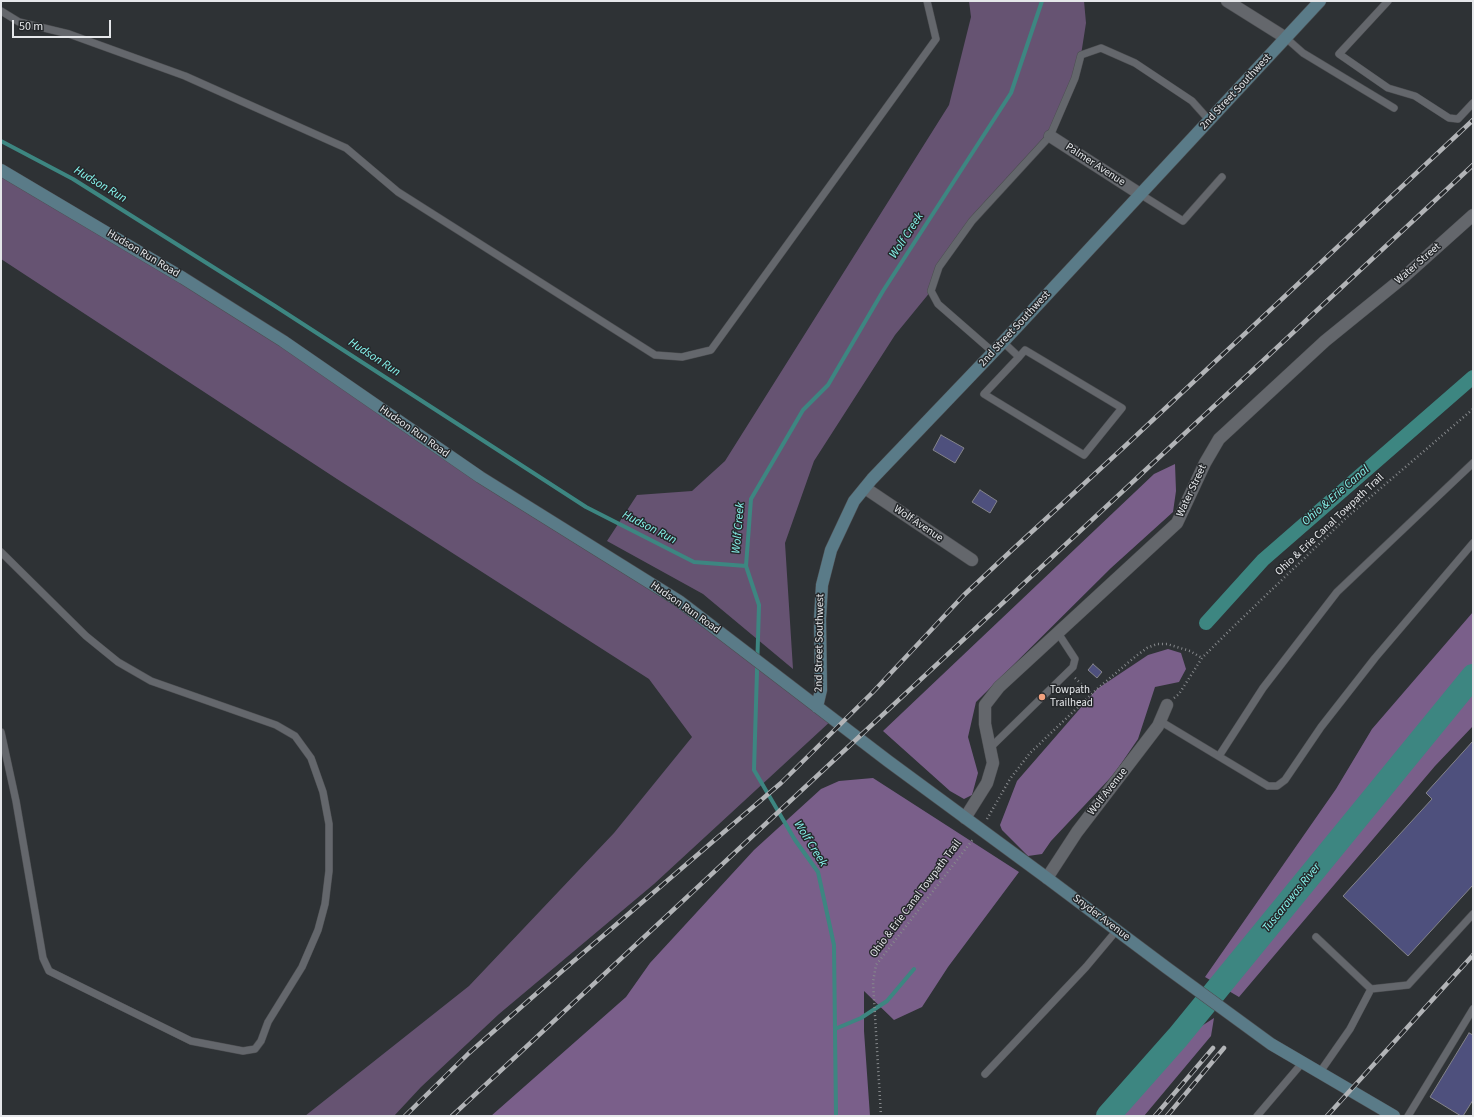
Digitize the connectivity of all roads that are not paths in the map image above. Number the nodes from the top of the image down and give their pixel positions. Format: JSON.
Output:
{"nodes":[{"id":1,"x":927,"y":1,"type":"edge"},
{"id":2,"x":1227,"y":1,"type":"edge"},
{"id":3,"x":1320,"y":1,"type":"edge"},
{"id":4,"x":1388,"y":1,"type":"edge"},
{"id":5,"x":1,"y":11,"type":"edge"},
{"id":6,"x":1286,"y":38,"type":"junction"},
{"id":7,"x":1473,"y":103,"type":"edge"},
{"id":8,"x":1394,"y":108,"type":"dead end"},
{"id":9,"x":1209,"y":120,"type":"junction"},
{"id":10,"x":1050,"y":136,"type":"junction"},
{"id":11,"x":1,"y":170,"type":"edge"},
{"id":12,"x":1222,"y":177,"type":"dead end"},
{"id":13,"x":1140,"y":194,"type":"junction"},
{"id":14,"x":1473,"y":216,"type":"edge"},
{"id":15,"x":1003,"y":342,"type":"junction"},
{"id":16,"x":993,"y":352,"type":"junction"},
{"id":17,"x":1019,"y":357,"type":"junction"},
{"id":18,"x":1473,"y":463,"type":"edge"},
{"id":19,"x":865,"y":488,"type":"junction"},
{"id":20,"x":1473,"y":543,"type":"edge"},
{"id":21,"x":1,"y":552,"type":"edge"},
{"id":22,"x":972,"y":560,"type":"dead end"},
{"id":23,"x":1058,"y":633,"type":"junction"},
{"id":24,"x":1166,"y":705,"type":"road end"},
{"id":25,"x":817,"y":706,"type":"junction"},
{"id":26,"x":1160,"y":721,"type":"junction"},
{"id":27,"x":1,"y":732,"type":"edge"},
{"id":28,"x":990,"y":748,"type":"junction"},
{"id":29,"x":1219,"y":756,"type":"junction"},
{"id":30,"x":965,"y":818,"type":"junction"},
{"id":31,"x":1047,"y":878,"type":"junction"},
{"id":32,"x":1473,"y":914,"type":"edge"},
{"id":33,"x":1117,"y":930,"type":"junction"},
{"id":34,"x":1316,"y":937,"type":"dead end"},
{"id":35,"x":1371,"y":989,"type":"junction"},
{"id":36,"x":1473,"y":1009,"type":"edge"},
{"id":37,"x":1303,"y":1062,"type":"junction"},
{"id":38,"x":1320,"y":1072,"type":"junction"},
{"id":39,"x":985,"y":1074,"type":"dead end"},
{"id":40,"x":1257,"y":1116,"type":"edge"},
{"id":41,"x":1394,"y":1116,"type":"edge"},
{"id":42,"x":1408,"y":1116,"type":"edge"}],
"edges":[{"from":1,"to":5,"type":"lane"},
{"from":2,"to":6,"type":"street"},
{"from":3,"to":6,"type":"main road","name":"2nd Street Southwest"},
{"from":4,"to":7,"type":"lane"},
{"from":6,"to":8,"type":"lane"},
{"from":6,"to":9,"type":"main road","name":"2nd Street Southwest"},
{"from":9,"to":10,"type":"lane"},
{"from":9,"to":13,"type":"main road","name":"2nd Street Southwest"},
{"from":10,"to":13,"type":"street","name":"Palmer Avenue"},
{"from":10,"to":16,"type":"lane"},
{"from":11,"to":25,"type":"main road","name":"Hudson Run Road"},
{"from":12,"to":13,"type":"lane"},
{"from":13,"to":15,"type":"main road","name":"2nd Street Southwest"},
{"from":14,"to":23,"type":"street","name":"Water Street"},
{"from":15,"to":16,"type":"main road","name":"2nd Street Southwest"},
{"from":15,"to":17,"type":"lane"},
{"from":16,"to":19,"type":"main road","name":"2nd Street Southwest"},
{"from":17,"to":17,"type":"lane"},
{"from":18,"to":29,"type":"lane"},
{"from":19,"to":22,"type":"street","name":"Wolf Avenue"},
{"from":19,"to":25,"type":"main road","name":"2nd Street Southwest"},
{"from":20,"to":29,"type":"lane"},
{"from":21,"to":27,"type":"lane"},
{"from":23,"to":28,"type":"street","name":"Water Street"},
{"from":23,"to":28,"type":"lane"},
{"from":24,"to":26,"type":"street","name":"Wolf Avenue"},
{"from":25,"to":30,"type":"main road","name":"Snyder Avenue"},
{"from":26,"to":29,"type":"lane"},
{"from":26,"to":31,"type":"street","name":"Wolf Avenue"},
{"from":28,"to":30,"type":"street","name":"Water Street"},
{"from":30,"to":31,"type":"main road","name":"Snyder Avenue"},
{"from":31,"to":33,"type":"main road","name":"Snyder Avenue"},
{"from":32,"to":35,"type":"lane"},
{"from":33,"to":37,"type":"main road","name":"Snyder Avenue"},
{"from":33,"to":39,"type":"lane"},
{"from":34,"to":35,"type":"lane"},
{"from":35,"to":38,"type":"lane"},
{"from":36,"to":42,"type":"lane"},
{"from":37,"to":38,"type":"main road","name":"Snyder Avenue"},
{"from":37,"to":40,"type":"lane"},
{"from":38,"to":41,"type":"main road","name":"Snyder Avenue"}]}
